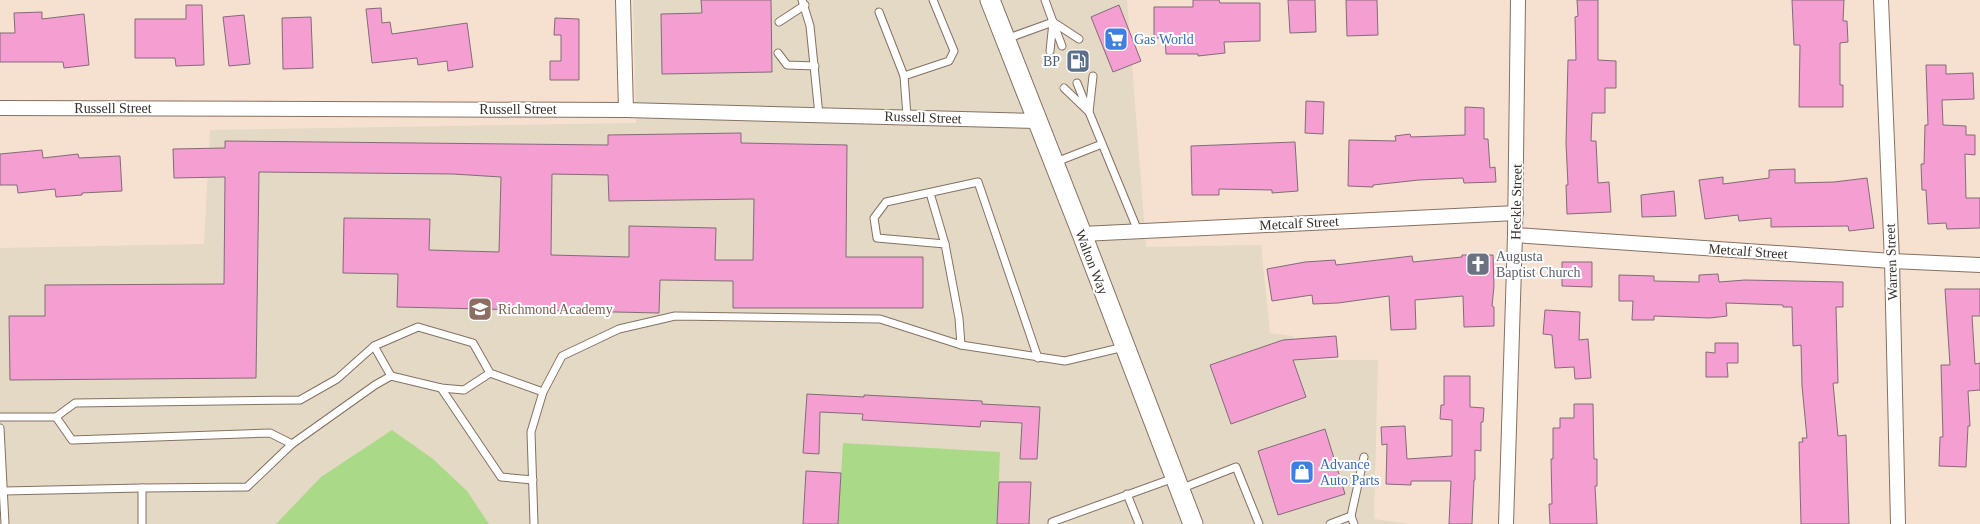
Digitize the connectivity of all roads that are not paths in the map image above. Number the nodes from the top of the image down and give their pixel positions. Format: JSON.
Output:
{"nodes":[{"id":1,"x":622,"y":0,"type":"edge"},
{"id":2,"x":933,"y":0,"type":"edge"},
{"id":3,"x":990,"y":0,"type":"edge"},
{"id":4,"x":1045,"y":0,"type":"edge"},
{"id":5,"x":1518,"y":0,"type":"edge"},
{"id":6,"x":1881,"y":0,"type":"edge"},
{"id":7,"x":804,"y":2,"type":"edge"},
{"id":8,"x":879,"y":12,"type":"dead end"},
{"id":9,"x":779,"y":22,"type":"dead end"},
{"id":10,"x":1053,"y":22,"type":"junction"},
{"id":11,"x":1005,"y":39,"type":"junction"},
{"id":12,"x":1079,"y":39,"type":"dead end"},
{"id":13,"x":1062,"y":46,"type":"dead end"},
{"id":14,"x":1050,"y":51,"type":"dead end"},
{"id":15,"x":778,"y":53,"type":"dead end"},
{"id":16,"x":815,"y":66,"type":"junction"},
{"id":17,"x":904,"y":76,"type":"junction"},
{"id":18,"x":1094,"y":76,"type":"dead end"},
{"id":19,"x":1077,"y":83,"type":"dead end"},
{"id":20,"x":1064,"y":88,"type":"dead end"},
{"id":21,"x":0,"y":108,"type":"edge"},
{"id":22,"x":626,"y":110,"type":"junction"},
{"id":23,"x":1089,"y":112,"type":"junction"},
{"id":24,"x":819,"y":115,"type":"junction"},
{"id":25,"x":908,"y":116,"type":"junction"},
{"id":26,"x":1037,"y":120,"type":"junction"},
{"id":27,"x":1102,"y":144,"type":"junction"},
{"id":28,"x":1054,"y":163,"type":"junction"},
{"id":29,"x":930,"y":193,"type":"junction"},
{"id":30,"x":1516,"y":213,"type":"junction"},
{"id":31,"x":1138,"y":231,"type":"junction"},
{"id":32,"x":1082,"y":234,"type":"junction"},
{"id":33,"x":1515,"y":235,"type":"junction"},
{"id":34,"x":945,"y":244,"type":"junction"},
{"id":35,"x":1892,"y":261,"type":"junction"},
{"id":36,"x":1980,"y":265,"type":"edge"},
{"id":37,"x":960,"y":345,"type":"junction"},
{"id":38,"x":374,"y":346,"type":"junction"},
{"id":39,"x":1124,"y":347,"type":"junction"},
{"id":40,"x":1038,"y":358,"type":"junction"},
{"id":41,"x":490,"y":373,"type":"junction"},
{"id":42,"x":391,"y":376,"type":"junction"},
{"id":43,"x":441,"y":388,"type":"junction"},
{"id":44,"x":543,"y":392,"type":"junction"},
{"id":45,"x":0,"y":416,"type":"edge"},
{"id":46,"x":56,"y":417,"type":"junction"},
{"id":47,"x":0,"y":428,"type":"edge"},
{"id":48,"x":292,"y":444,"type":"junction"},
{"id":49,"x":1364,"y":457,"type":"dead end"},
{"id":50,"x":533,"y":480,"type":"junction"},
{"id":51,"x":1177,"y":484,"type":"junction"},
{"id":52,"x":142,"y":488,"type":"junction"},
{"id":53,"x":4,"y":491,"type":"junction"},
{"id":54,"x":1127,"y":494,"type":"junction"},
{"id":55,"x":1351,"y":516,"type":"junction"},
{"id":56,"x":5,"y":524,"type":"edge"},
{"id":57,"x":142,"y":524,"type":"edge"},
{"id":58,"x":534,"y":524,"type":"edge"},
{"id":59,"x":1052,"y":524,"type":"edge"},
{"id":60,"x":1139,"y":524,"type":"edge"},
{"id":61,"x":1193,"y":524,"type":"edge"},
{"id":62,"x":1259,"y":524,"type":"edge"},
{"id":63,"x":1330,"y":524,"type":"edge"},
{"id":64,"x":1354,"y":524,"type":"edge"},
{"id":65,"x":1506,"y":524,"type":"edge"},
{"id":66,"x":1898,"y":524,"type":"edge"}],
"edges":[{"from":1,"to":22,"type":"street"},
{"from":2,"to":17,"type":"lane"},
{"from":3,"to":11,"type":"main road","name":"Walton Way"},
{"from":4,"to":10,"type":"lane"},
{"from":5,"to":30,"type":"street","name":"Heckle Street"},
{"from":6,"to":35,"type":"street","name":"Warren Street"},
{"from":7,"to":9,"type":"lane"},
{"from":7,"to":16,"type":"lane"},
{"from":8,"to":17,"type":"lane"},
{"from":10,"to":11,"type":"lane"},
{"from":10,"to":12,"type":"lane"},
{"from":10,"to":13,"type":"lane"},
{"from":10,"to":14,"type":"lane"},
{"from":11,"to":26,"type":"main road","name":"Walton Way"},
{"from":15,"to":16,"type":"lane"},
{"from":16,"to":24,"type":"lane"},
{"from":17,"to":25,"type":"lane"},
{"from":18,"to":23,"type":"lane"},
{"from":19,"to":23,"type":"lane"},
{"from":20,"to":23,"type":"lane"},
{"from":21,"to":22,"type":"street","name":"Russell Street"},
{"from":22,"to":24,"type":"street","name":"Russell Street"},
{"from":23,"to":27,"type":"lane"},
{"from":24,"to":25,"type":"street","name":"Russell Street"},
{"from":25,"to":26,"type":"street","name":"Russell Street"},
{"from":26,"to":28,"type":"main road","name":"Walton Way"},
{"from":27,"to":28,"type":"lane"},
{"from":27,"to":31,"type":"lane"},
{"from":28,"to":32,"type":"main road","name":"Walton Way"},
{"from":29,"to":34,"type":"lane"},
{"from":29,"to":34,"type":"lane"},
{"from":29,"to":40,"type":"lane"},
{"from":30,"to":31,"type":"street","name":"Metcalf Street"},
{"from":30,"to":33,"type":"street","name":"Heckle Street"},
{"from":31,"to":32,"type":"street","name":"Metcalf Street"},
{"from":32,"to":39,"type":"main road","name":"Walton Way"},
{"from":33,"to":35,"type":"street","name":"Metcalf Street"},
{"from":33,"to":65,"type":"street","name":"Heckle Street"},
{"from":34,"to":37,"type":"lane"},
{"from":35,"to":36,"type":"street","name":"Metcalf Street"},
{"from":35,"to":66,"type":"street","name":"Warren Street"},
{"from":37,"to":40,"type":"lane"},
{"from":37,"to":44,"type":"lane"},
{"from":38,"to":41,"type":"lane"},
{"from":38,"to":42,"type":"lane"},
{"from":38,"to":46,"type":"lane"},
{"from":39,"to":40,"type":"lane"},
{"from":39,"to":51,"type":"main road","name":"Walton Way"},
{"from":41,"to":43,"type":"lane"},
{"from":41,"to":44,"type":"lane"},
{"from":42,"to":43,"type":"lane"},
{"from":42,"to":48,"type":"lane"},
{"from":43,"to":50,"type":"lane"},
{"from":44,"to":50,"type":"lane"},
{"from":45,"to":46,"type":"lane"},
{"from":46,"to":48,"type":"lane"},
{"from":47,"to":53,"type":"lane"},
{"from":48,"to":52,"type":"lane"},
{"from":49,"to":55,"type":"lane"},
{"from":50,"to":58,"type":"lane"},
{"from":51,"to":54,"type":"lane"},
{"from":51,"to":61,"type":"main road","name":"Walton Way"},
{"from":51,"to":62,"type":"lane"},
{"from":52,"to":53,"type":"lane"},
{"from":52,"to":57,"type":"lane"},
{"from":53,"to":56,"type":"lane"},
{"from":54,"to":59,"type":"lane"},
{"from":54,"to":60,"type":"lane"},
{"from":55,"to":63,"type":"lane"},
{"from":55,"to":64,"type":"lane"}]}
